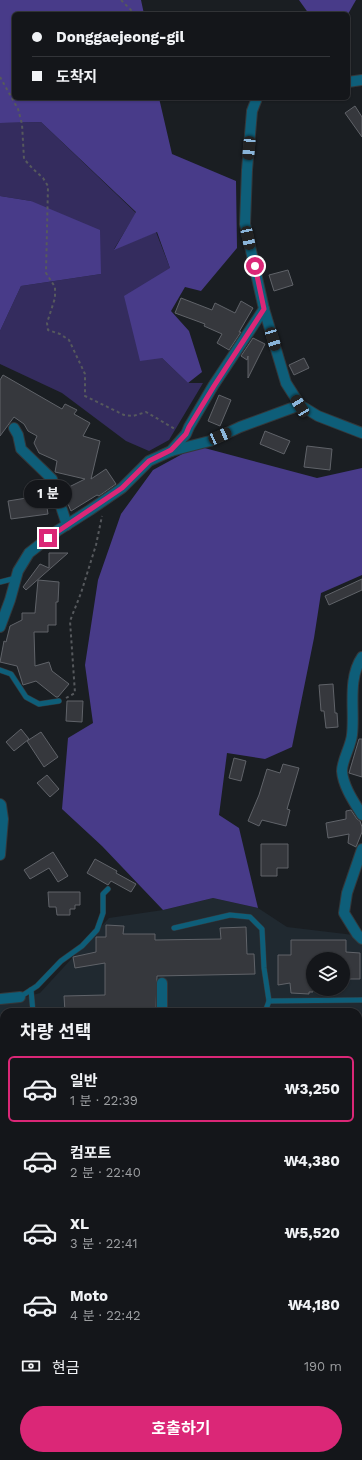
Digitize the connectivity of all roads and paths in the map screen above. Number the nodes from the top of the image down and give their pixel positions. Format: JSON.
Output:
{"nodes":[{"id":1,"x":121,"y":0,"type":"edge"},
{"id":2,"x":132,"y":12,"type":"edge"},
{"id":3,"x":0,"y":77,"type":"edge"},
{"id":4,"x":362,"y":80,"type":"edge"},
{"id":5,"x":350,"y":82,"type":"edge"},
{"id":6,"x":12,"y":98,"type":"edge"},
{"id":7,"x":13,"y":100,"type":"edge"},
{"id":8,"x":256,"y":100,"type":"edge"},
{"id":9,"x":264,"y":309,"type":"junction"},
{"id":10,"x":300,"y":406,"type":"junction"},
{"id":11,"x":14,"y":428,"type":"dead end"},
{"id":12,"x":362,"y":433,"type":"edge"},
{"id":13,"x":186,"y":434,"type":"junction"},
{"id":14,"x":171,"y":450,"type":"junction"},
{"id":15,"x":100,"y":503,"type":"junction"},
{"id":16,"x":67,"y":525,"type":"junction"},
{"id":17,"x":16,"y":578,"type":"junction"},
{"id":18,"x":0,"y":582,"type":"edge"},
{"id":19,"x":0,"y":627,"type":"edge"},
{"id":20,"x":362,"y":657,"type":"edge"},
{"id":21,"x":0,"y":670,"type":"edge"},
{"id":22,"x":59,"y":701,"type":"joint"},
{"id":23,"x":0,"y":804,"type":"edge"},
{"id":24,"x":362,"y":815,"type":"edge"},
{"id":25,"x":362,"y":849,"type":"edge"},
{"id":26,"x":0,"y":855,"type":"edge"},
{"id":27,"x":108,"y":889,"type":"dead end"},
{"id":28,"x":174,"y":928,"type":"dead end"},
{"id":29,"x":362,"y":939,"type":"edge"},
{"id":30,"x":162,"y":983,"type":"dead end"},
{"id":31,"x":31,"y":990,"type":"junction"},
{"id":32,"x":20,"y":997,"type":"joint"},
{"id":33,"x":0,"y":999,"type":"edge"},
{"id":34,"x":362,"y":1000,"type":"edge"},
{"id":35,"x":269,"y":1001,"type":"junction"},
{"id":36,"x":33,"y":1008,"type":"edge"},
{"id":37,"x":162,"y":1008,"type":"edge"},
{"id":38,"x":266,"y":1008,"type":"edge"}],
"edges":[{"from":1,"to":2,"type":"path"},
{"from":3,"to":6,"type":"path"},
{"from":4,"to":5,"type":"street"},
{"from":7,"to":13,"type":"path"},
{"from":8,"to":9,"type":"street"},
{"from":9,"to":10,"type":"street"},
{"from":9,"to":13,"type":"street"},
{"from":10,"to":12,"type":"street"},
{"from":10,"to":14,"type":"street"},
{"from":11,"to":16,"type":"street"},
{"from":13,"to":14,"type":"street"},
{"from":14,"to":15,"type":"street"},
{"from":15,"to":16,"type":"street"},
{"from":15,"to":22,"type":"path"},
{"from":16,"to":17,"type":"street"},
{"from":17,"to":18,"type":"lane"},
{"from":17,"to":19,"type":"street"},
{"from":20,"to":24,"type":"street"},
{"from":21,"to":22,"type":"lane"},
{"from":23,"to":26,"type":"street"},
{"from":25,"to":29,"type":"street"},
{"from":27,"to":31,"type":"lane"},
{"from":28,"to":35,"type":"lane"},
{"from":30,"to":37,"type":"street"},
{"from":31,"to":32,"type":"lane"},
{"from":31,"to":36,"type":"lane"},
{"from":32,"to":33,"type":"street"},
{"from":34,"to":35,"type":"lane"},
{"from":35,"to":38,"type":"lane"}]}
